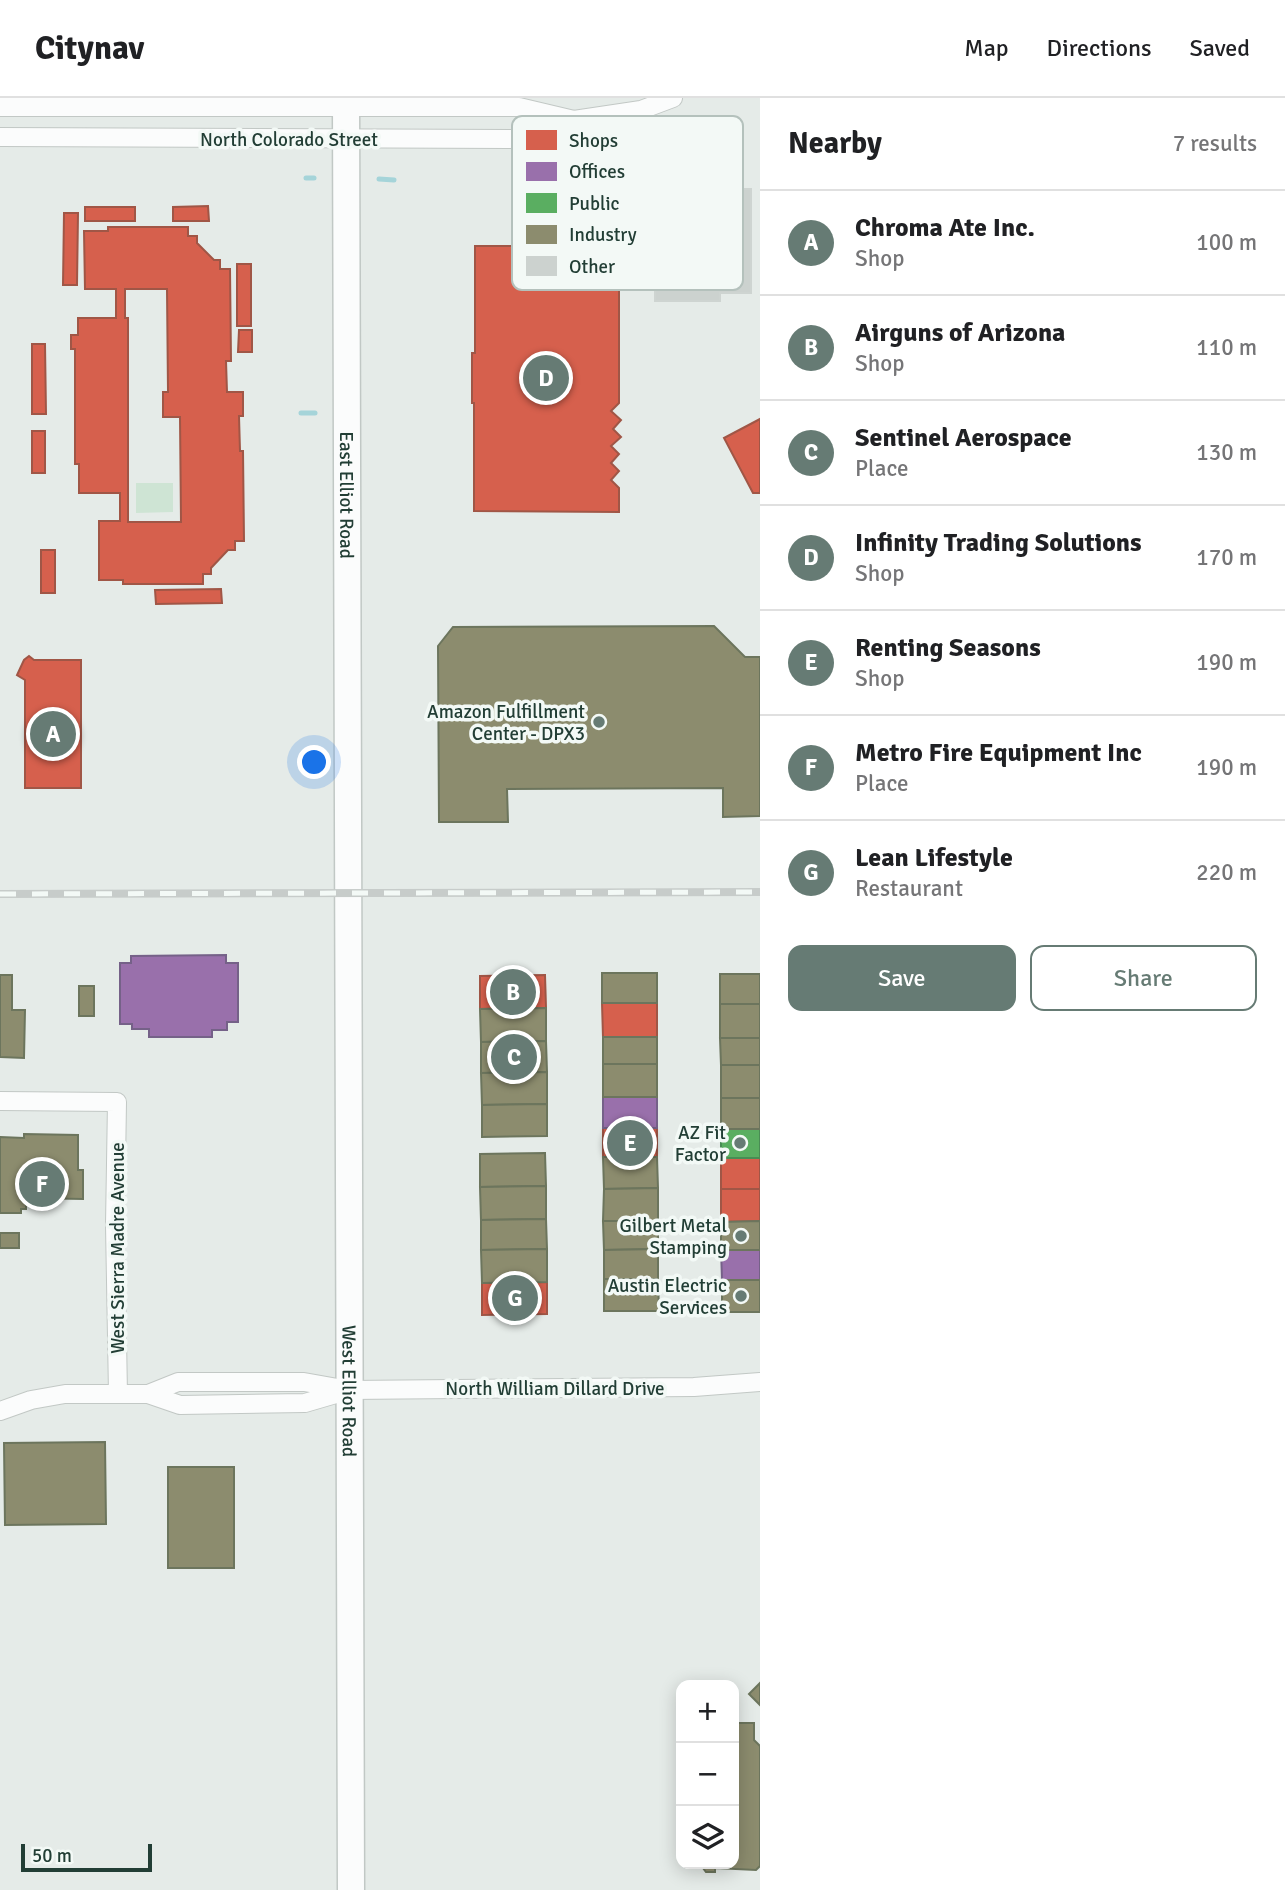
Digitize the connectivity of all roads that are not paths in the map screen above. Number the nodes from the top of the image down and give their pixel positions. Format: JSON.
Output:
{"nodes":[{"id":1,"x":673,"y":98,"type":"edge"},
{"id":2,"x":346,"y":102,"type":"edge"},
{"id":3,"x":0,"y":107,"type":"edge"},
{"id":4,"x":557,"y":116,"type":"edge"},
{"id":5,"x":601,"y":116,"type":"edge"},
{"id":6,"x":0,"y":137,"type":"edge"},
{"id":7,"x":346,"y":139,"type":"junction"},
{"id":8,"x":512,"y":139,"type":"edge"},
{"id":9,"x":348,"y":893,"type":"joint"},
{"id":10,"x":0,"y":1101,"type":"edge"},
{"id":11,"x":760,"y":1382,"type":"edge"},
{"id":12,"x":349,"y":1390,"type":"junction"},
{"id":13,"x":118,"y":1394,"type":"junction"},
{"id":14,"x":0,"y":1411,"type":"edge"},
{"id":15,"x":351,"y":1890,"type":"edge"}],
"edges":[{"from":1,"to":5,"type":"street","name":"North Colorado Street"},
{"from":2,"to":3,"type":"street","name":"North Colorado Street"},
{"from":2,"to":4,"type":"street","name":"North Colorado Street"},
{"from":2,"to":7,"type":"main road","name":"East Elliot Road"},
{"from":6,"to":7,"type":"street","name":"North Colorado Street"},
{"from":7,"to":8,"type":"street","name":"North Colorado Street"},
{"from":7,"to":9,"type":"main road","name":"East Elliot Road"},
{"from":9,"to":12,"type":"main road","name":"West Elliot Road"},
{"from":10,"to":13,"type":"street","name":"West Sierra Madre Avenue"},
{"from":11,"to":12,"type":"street","name":"North William Dillard Drive"},
{"from":12,"to":13,"type":"street","name":"North William Dillard Drive"},
{"from":12,"to":15,"type":"main road","name":"West Elliot Road"},
{"from":13,"to":14,"type":"street","name":"North William Dillard Drive"}]}
